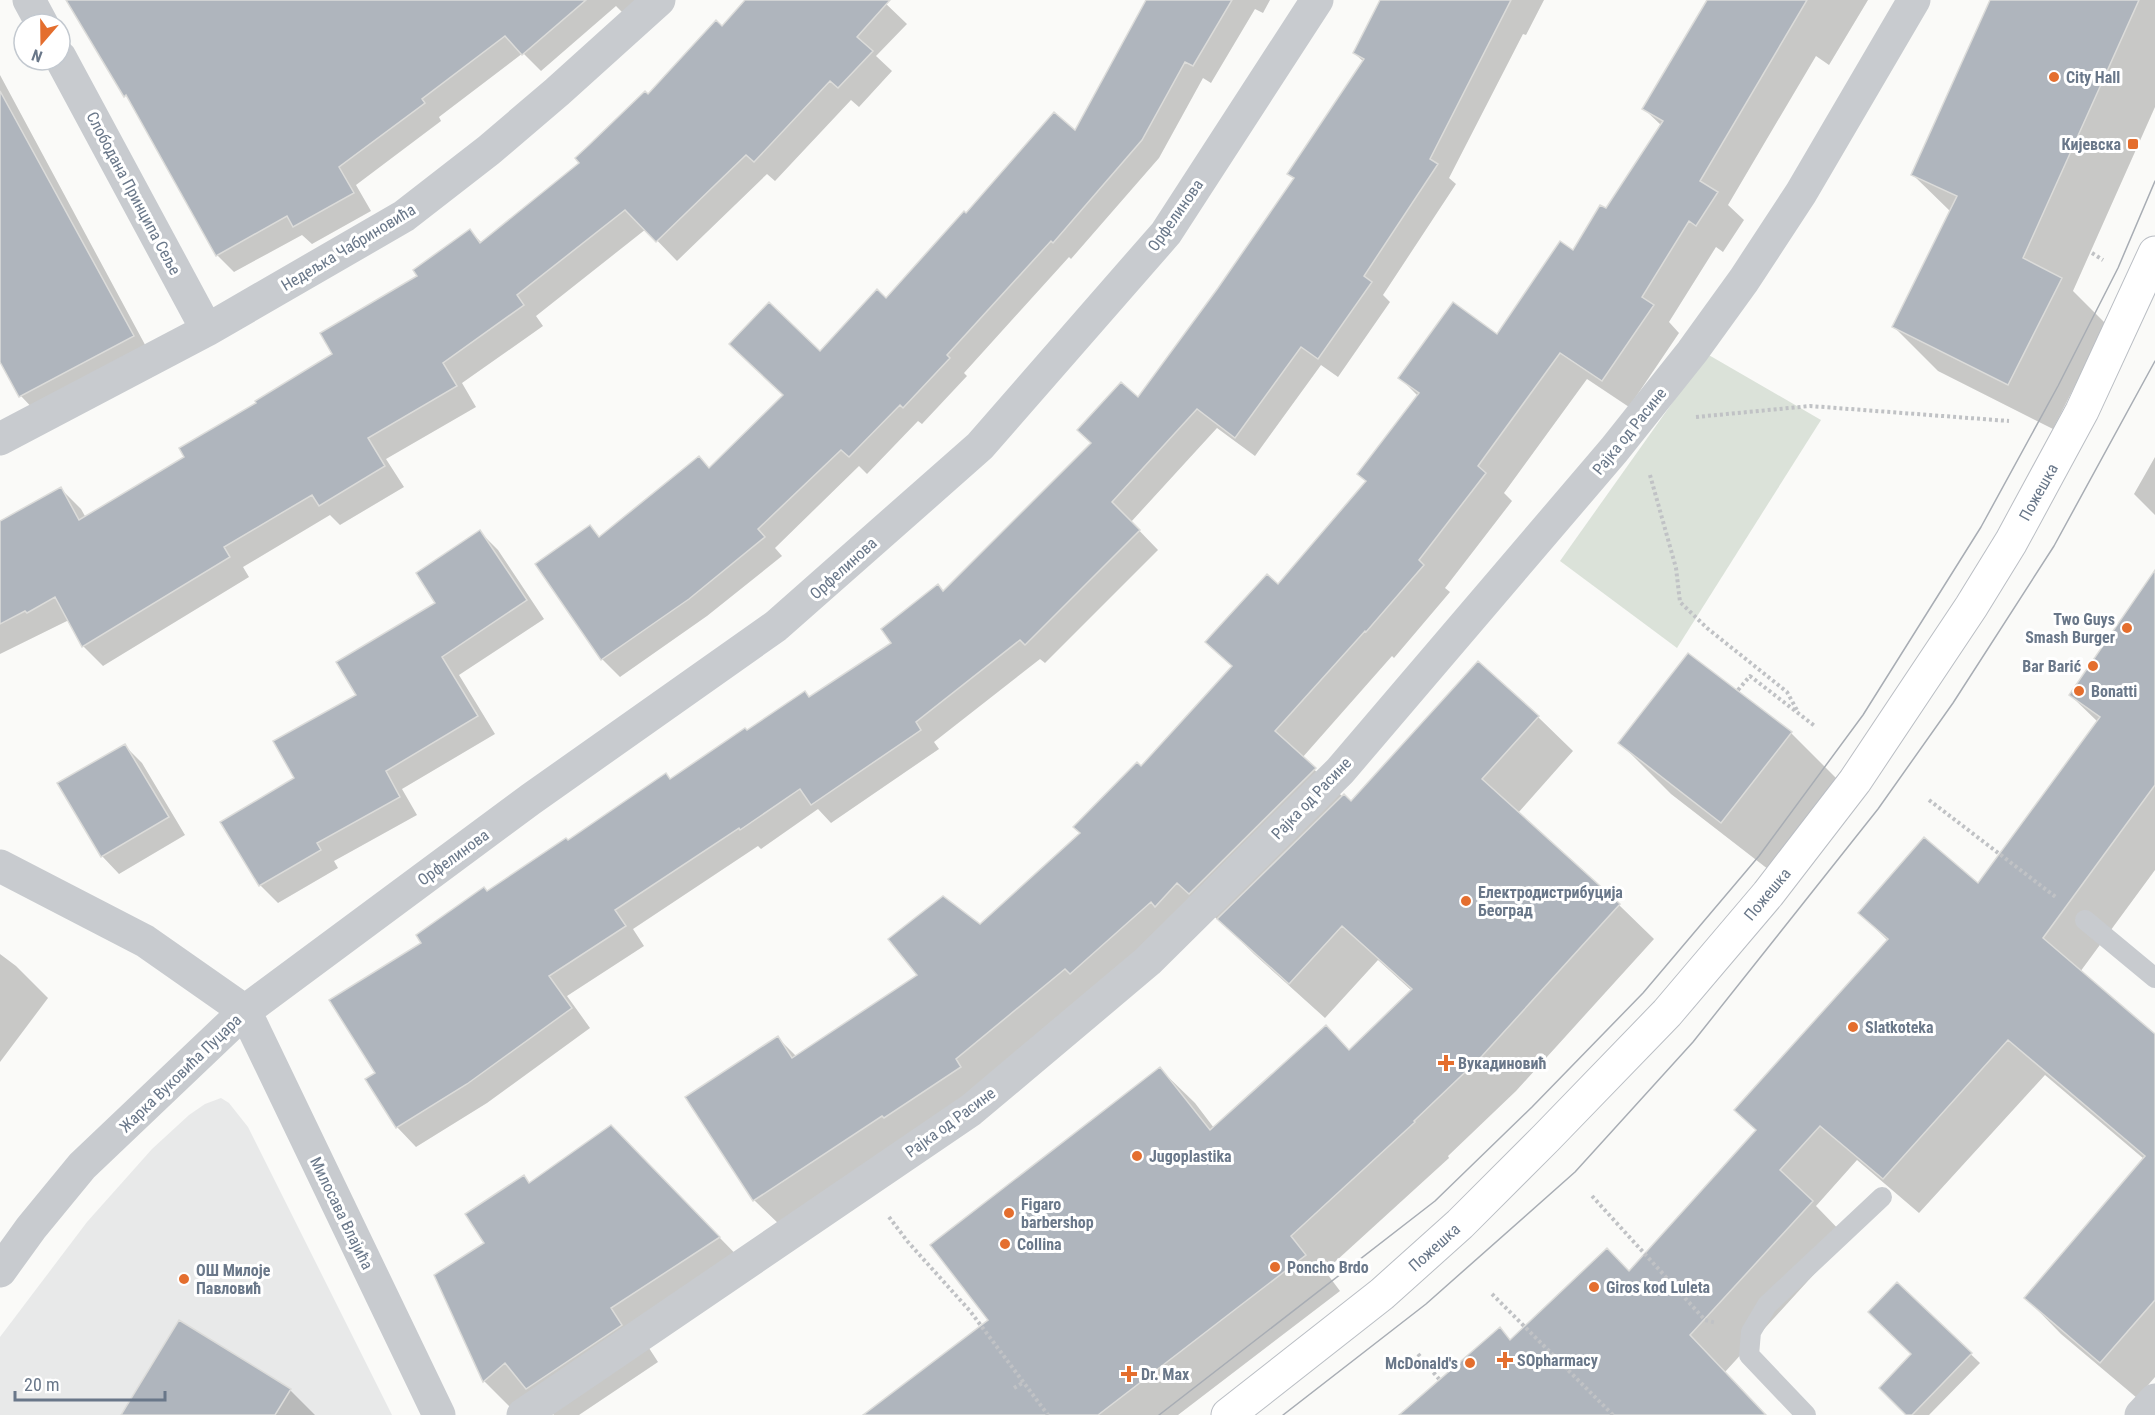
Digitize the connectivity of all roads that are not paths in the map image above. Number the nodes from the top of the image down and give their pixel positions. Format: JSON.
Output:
{"nodes":[{"id":1,"x":659,"y":0,"type":"edge"},
{"id":2,"x":1317,"y":0,"type":"edge"},
{"id":3,"x":1914,"y":0,"type":"edge"},
{"id":4,"x":68,"y":72,"type":"edge"},
{"id":5,"x":2155,"y":253,"type":"edge"},
{"id":6,"x":207,"y":330,"type":"junction"},
{"id":7,"x":0,"y":439,"type":"edge"},
{"id":8,"x":0,"y":866,"type":"edge"},
{"id":9,"x":2085,"y":920,"type":"road end"},
{"id":10,"x":2155,"y":978,"type":"edge"},
{"id":11,"x":245,"y":1011,"type":"junction"},
{"id":12,"x":1882,"y":1197,"type":"dead end"},
{"id":13,"x":0,"y":1271,"type":"edge"},
{"id":14,"x":2155,"y":1400,"type":"edge"},
{"id":15,"x":439,"y":1415,"type":"edge"},
{"id":16,"x":523,"y":1415,"type":"edge"},
{"id":17,"x":1228,"y":1415,"type":"edge"},
{"id":18,"x":1806,"y":1415,"type":"edge"},
{"id":19,"x":2141,"y":1415,"type":"edge"}],
"edges":[{"from":1,"to":6,"type":"street","name":"Недељка Чабриновића"},
{"from":2,"to":11,"type":"street","name":"Орфелинова"},
{"from":3,"to":16,"type":"street","name":"Рајка од Расине"},
{"from":4,"to":6,"type":"street","name":"Слободана Принципа Сеље"},
{"from":5,"to":17,"type":"main road","name":"Пожешка"},
{"from":6,"to":7,"type":"street","name":"Недељка Чабриновића"},
{"from":8,"to":11,"type":"street","name":"Жарка Вуковића Пуцара"},
{"from":9,"to":10,"type":"lane"},
{"from":11,"to":13,"type":"street","name":"Жарка Вуковића Пуцара"},
{"from":11,"to":15,"type":"street","name":"Милосава Влајића"},
{"from":12,"to":18,"type":"lane"},
{"from":14,"to":19,"type":"street"}]}
